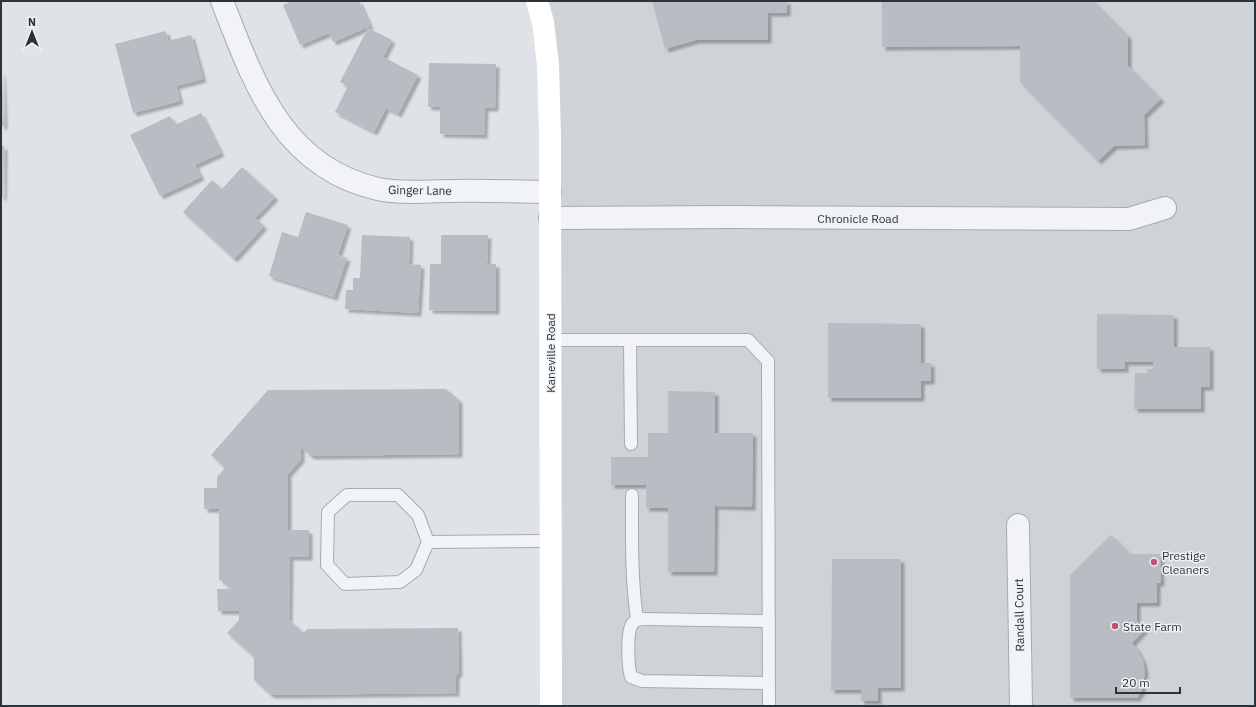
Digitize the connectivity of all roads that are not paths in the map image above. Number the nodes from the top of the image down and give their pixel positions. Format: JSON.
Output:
{"nodes":[{"id":1,"x":222,"y":1,"type":"edge"},
{"id":2,"x":537,"y":1,"type":"edge"},
{"id":3,"x":550,"y":192,"type":"junction"},
{"id":4,"x":1165,"y":208,"type":"dead end"},
{"id":5,"x":550,"y":218,"type":"junction"},
{"id":6,"x":550,"y":340,"type":"junction"},
{"id":7,"x":630,"y":340,"type":"junction"},
{"id":8,"x":631,"y":444,"type":"dead end"},
{"id":9,"x":632,"y":495,"type":"dead end"},
{"id":10,"x":1018,"y":525,"type":"dead end"},
{"id":11,"x":551,"y":541,"type":"junction"},
{"id":12,"x":428,"y":542,"type":"junction"},
{"id":13,"x":637,"y":619,"type":"junction"},
{"id":14,"x":769,"y":621,"type":"junction"},
{"id":15,"x":769,"y":683,"type":"junction"},
{"id":16,"x":551,"y":706,"type":"edge"},
{"id":17,"x":769,"y":706,"type":"edge"},
{"id":18,"x":1021,"y":706,"type":"edge"}],
"edges":[{"from":1,"to":3,"type":"street","name":"Ginger Lane"},
{"from":2,"to":3,"type":"main road","name":"Kaneville Road"},
{"from":3,"to":5,"type":"main road","name":"Kaneville Road"},
{"from":4,"to":5,"type":"street","name":"Chronicle Road"},
{"from":5,"to":6,"type":"main road","name":"Kaneville Road"},
{"from":6,"to":7,"type":"lane"},
{"from":6,"to":11,"type":"main road","name":"Kaneville Road"},
{"from":7,"to":8,"type":"lane"},
{"from":7,"to":14,"type":"lane"},
{"from":9,"to":13,"type":"lane"},
{"from":10,"to":18,"type":"street","name":"Randall Court"},
{"from":11,"to":12,"type":"lane"},
{"from":11,"to":16,"type":"main road","name":"Kaneville Road"},
{"from":12,"to":12,"type":"lane"},
{"from":13,"to":14,"type":"lane"},
{"from":13,"to":15,"type":"lane"},
{"from":14,"to":15,"type":"lane"},
{"from":15,"to":17,"type":"lane"}]}
